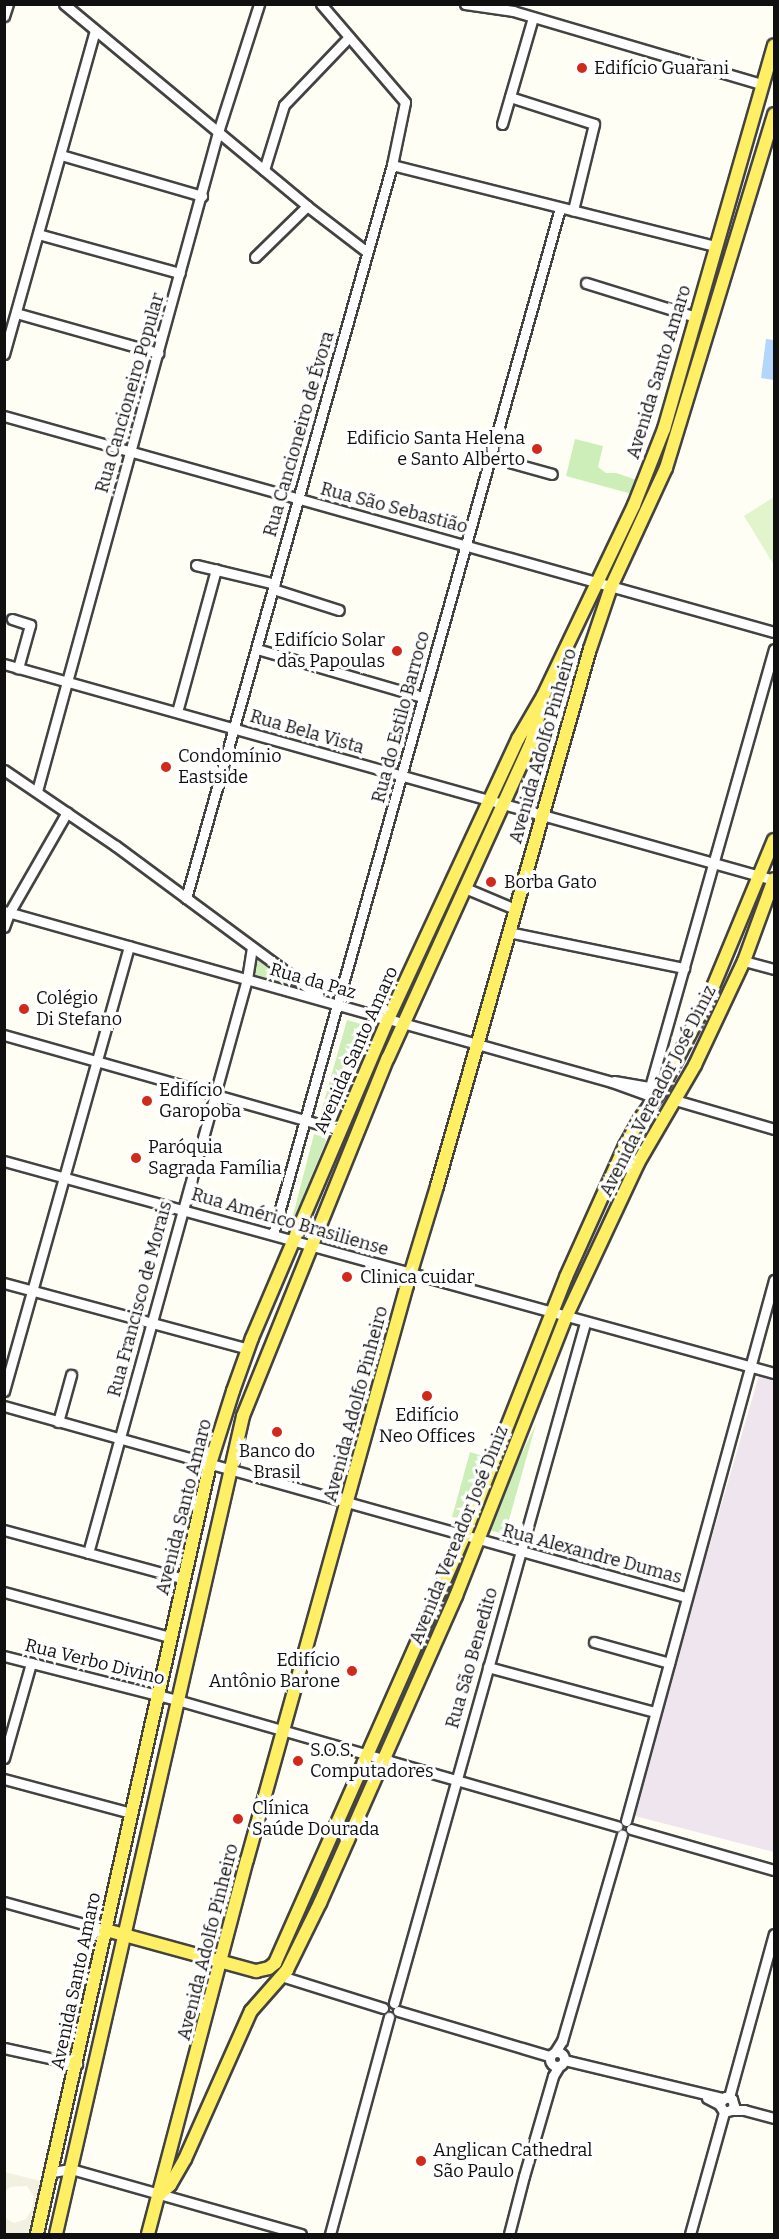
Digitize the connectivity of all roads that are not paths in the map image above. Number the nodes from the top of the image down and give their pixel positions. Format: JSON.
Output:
{"nodes":[{"id":1,"x":8,"y":4,"type":"edge"},
{"id":2,"x":64,"y":4,"type":"edge"},
{"id":3,"x":259,"y":4,"type":"edge"},
{"id":4,"x":321,"y":4,"type":"edge"},
{"id":5,"x":465,"y":4,"type":"edge"},
{"id":6,"x":515,"y":8,"type":"edge"},
{"id":7,"x":4,"y":16,"type":"edge"},
{"id":8,"x":533,"y":17,"type":"junction"},
{"id":9,"x":95,"y":31,"type":"junction"},
{"id":10,"x":349,"y":37,"type":"junction"},
{"id":11,"x":774,"y":45,"type":"edge"},
{"id":12,"x":761,"y":84,"type":"junction"},
{"id":13,"x":510,"y":97,"type":"junction"},
{"id":14,"x":774,"y":114,"type":"edge"},
{"id":15,"x":502,"y":124,"type":"dead end"},
{"id":16,"x":218,"y":132,"type":"junction"},
{"id":17,"x":771,"y":135,"type":"edge"},
{"id":18,"x":61,"y":155,"type":"junction"},
{"id":19,"x":392,"y":165,"type":"junction"},
{"id":20,"x":264,"y":170,"type":"junction"},
{"id":21,"x":202,"y":196,"type":"junction"},
{"id":22,"x":307,"y":206,"type":"junction"},
{"id":23,"x":560,"y":208,"type":"junction"},
{"id":24,"x":573,"y":210,"type":"junction"},
{"id":25,"x":38,"y":234,"type":"junction"},
{"id":26,"x":715,"y":246,"type":"junction"},
{"id":27,"x":367,"y":252,"type":"junction"},
{"id":28,"x":255,"y":257,"type":"dead end"},
{"id":29,"x":180,"y":273,"type":"junction"},
{"id":30,"x":586,"y":283,"type":"dead end"},
{"id":31,"x":16,"y":313,"type":"junction"},
{"id":32,"x":696,"y":317,"type":"junction"},
{"id":33,"x":158,"y":353,"type":"junction"},
{"id":34,"x":4,"y":354,"type":"edge"},
{"id":35,"x":4,"y":416,"type":"edge"},
{"id":36,"x":130,"y":451,"type":"junction"},
{"id":37,"x":491,"y":457,"type":"junction"},
{"id":38,"x":552,"y":474,"type":"dead end"},
{"id":39,"x":298,"y":499,"type":"junction"},
{"id":40,"x":466,"y":545,"type":"junction"},
{"id":41,"x":196,"y":565,"type":"dead end"},
{"id":42,"x":216,"y":569,"type":"junction"},
{"id":43,"x":596,"y":582,"type":"junction"},
{"id":44,"x":274,"y":586,"type":"junction"},
{"id":45,"x":611,"y":586,"type":"junction"},
{"id":46,"x":339,"y":610,"type":"dead end"},
{"id":47,"x":12,"y":619,"type":"dead end"},
{"id":48,"x":774,"y":632,"type":"edge"},
{"id":49,"x":257,"y":649,"type":"junction"},
{"id":50,"x":774,"y":649,"type":"edge"},
{"id":51,"x":4,"y":664,"type":"edge"},
{"id":52,"x":18,"y":668,"type":"junction"},
{"id":53,"x":66,"y":682,"type":"junction"},
{"id":54,"x":543,"y":696,"type":"junction"},
{"id":55,"x":422,"y":697,"type":"junction"},
{"id":56,"x":177,"y":712,"type":"junction"},
{"id":57,"x":234,"y":729,"type":"junction"},
{"id":58,"x":4,"y":770,"type":"edge"},
{"id":59,"x":401,"y":775,"type":"junction"},
{"id":60,"x":37,"y":791,"type":"junction"},
{"id":61,"x":490,"y":800,"type":"junction"},
{"id":62,"x":502,"y":804,"type":"junction"},
{"id":63,"x":67,"y":812,"type":"junction"},
{"id":64,"x":543,"y":817,"type":"junction"},
{"id":65,"x":774,"y":840,"type":"edge"},
{"id":66,"x":712,"y":863,"type":"junction"},
{"id":67,"x":758,"y":875,"type":"junction"},
{"id":68,"x":774,"y":880,"type":"edge"},
{"id":69,"x":465,"y":888,"type":"junction"},
{"id":70,"x":186,"y":898,"type":"junction"},
{"id":71,"x":515,"y":909,"type":"junction"},
{"id":72,"x":7,"y":912,"type":"edge"},
{"id":73,"x":4,"y":927,"type":"edge"},
{"id":74,"x":508,"y":932,"type":"junction"},
{"id":75,"x":129,"y":946,"type":"junction"},
{"id":76,"x":252,"y":949,"type":"junction"},
{"id":77,"x":744,"y":961,"type":"junction"},
{"id":78,"x":684,"y":968,"type":"junction"},
{"id":79,"x":774,"y":969,"type":"edge"},
{"id":80,"x":247,"y":979,"type":"junction"},
{"id":81,"x":326,"y":1002,"type":"junction"},
{"id":82,"x":338,"y":1005,"type":"junction"},
{"id":83,"x":388,"y":1019,"type":"junction"},
{"id":84,"x":404,"y":1023,"type":"junction"},
{"id":85,"x":4,"y":1035,"type":"edge"},
{"id":86,"x":477,"y":1044,"type":"junction"},
{"id":87,"x":97,"y":1061,"type":"junction"},
{"id":88,"x":656,"y":1092,"type":"junction"},
{"id":89,"x":215,"y":1093,"type":"junction"},
{"id":90,"x":675,"y":1100,"type":"junction"},
{"id":91,"x":304,"y":1119,"type":"junction"},
{"id":92,"x":774,"y":1129,"type":"edge"},
{"id":93,"x":340,"y":1130,"type":"junction"},
{"id":94,"x":356,"y":1135,"type":"junction"},
{"id":95,"x":4,"y":1161,"type":"edge"},
{"id":96,"x":64,"y":1176,"type":"junction"},
{"id":97,"x":182,"y":1208,"type":"junction"},
{"id":98,"x":273,"y":1234,"type":"junction"},
{"id":99,"x":293,"y":1240,"type":"junction"},
{"id":100,"x":311,"y":1245,"type":"junction"},
{"id":101,"x":410,"y":1274,"type":"junction"},
{"id":102,"x":774,"y":1280,"type":"edge"},
{"id":103,"x":4,"y":1283,"type":"edge"},
{"id":104,"x":33,"y":1291,"type":"junction"},
{"id":105,"x":551,"y":1312,"type":"junction"},
{"id":106,"x":566,"y":1317,"type":"junction"},
{"id":107,"x":585,"y":1323,"type":"junction"},
{"id":108,"x":150,"y":1324,"type":"junction"},
{"id":109,"x":248,"y":1349,"type":"junction"},
{"id":110,"x":750,"y":1365,"type":"junction"},
{"id":111,"x":774,"y":1372,"type":"edge"},
{"id":112,"x":71,"y":1375,"type":"dead end"},
{"id":113,"x":4,"y":1391,"type":"edge"},
{"id":114,"x":4,"y":1406,"type":"edge"},
{"id":115,"x":58,"y":1422,"type":"junction"},
{"id":116,"x":119,"y":1439,"type":"junction"},
{"id":117,"x":210,"y":1464,"type":"junction"},
{"id":118,"x":229,"y":1469,"type":"junction"},
{"id":119,"x":347,"y":1503,"type":"junction"},
{"id":120,"x":4,"y":1530,"type":"edge"},
{"id":121,"x":464,"y":1536,"type":"junction"},
{"id":122,"x":478,"y":1539,"type":"junction"},
{"id":123,"x":519,"y":1551,"type":"junction"},
{"id":124,"x":88,"y":1553,"type":"junction"},
{"id":125,"x":184,"y":1580,"type":"junction"},
{"id":126,"x":4,"y":1592,"type":"edge"},
{"id":127,"x":686,"y":1597,"type":"junction"},
{"id":128,"x":170,"y":1637,"type":"junction"},
{"id":129,"x":594,"y":1642,"type":"dead end"},
{"id":130,"x":4,"y":1656,"type":"edge"},
{"id":131,"x":31,"y":1663,"type":"junction"},
{"id":132,"x":669,"y":1663,"type":"junction"},
{"id":133,"x":488,"y":1667,"type":"junction"},
{"id":134,"x":158,"y":1695,"type":"junction"},
{"id":135,"x":177,"y":1700,"type":"junction"},
{"id":136,"x":655,"y":1712,"type":"junction"},
{"id":137,"x":9,"y":1718,"type":"edge"},
{"id":138,"x":283,"y":1732,"type":"junction"},
{"id":139,"x":366,"y":1756,"type":"junction"},
{"id":140,"x":4,"y":1758,"type":"edge"},
{"id":141,"x":383,"y":1761,"type":"junction"},
{"id":142,"x":4,"y":1779,"type":"edge"},
{"id":143,"x":455,"y":1780,"type":"junction"},
{"id":144,"x":131,"y":1813,"type":"junction"},
{"id":145,"x":629,"y":1825,"type":"junction"},
{"id":146,"x":617,"y":1826,"type":"junction"},
{"id":147,"x":622,"y":1835,"type":"junction"},
{"id":148,"x":774,"y":1870,"type":"edge"},
{"id":149,"x":4,"y":1902,"type":"edge"},
{"id":150,"x":106,"y":1930,"type":"junction"},
{"id":151,"x":774,"y":1934,"type":"edge"},
{"id":152,"x":123,"y":1935,"type":"junction"},
{"id":153,"x":221,"y":1963,"type":"junction"},
{"id":154,"x":281,"y":1976,"type":"junction"},
{"id":155,"x":396,"y":2007,"type":"junction"},
{"id":156,"x":383,"y":2008,"type":"junction"},
{"id":157,"x":389,"y":2018,"type":"junction"},
{"id":158,"x":4,"y":2048,"type":"edge"},
{"id":159,"x":557,"y":2059,"type":"junction"},
{"id":160,"x":77,"y":2064,"type":"junction"},
{"id":161,"x":726,"y":2104,"type":"junction"},
{"id":162,"x":774,"y":2118,"type":"edge"},
{"id":163,"x":71,"y":2169,"type":"junction"},
{"id":164,"x":52,"y":2172,"type":"junction"},
{"id":165,"x":160,"y":2193,"type":"junction"},
{"id":166,"x":37,"y":2235,"type":"edge"},
{"id":167,"x":56,"y":2235,"type":"edge"},
{"id":168,"x":148,"y":2235,"type":"edge"},
{"id":169,"x":302,"y":2235,"type":"edge"},
{"id":170,"x":330,"y":2235,"type":"edge"},
{"id":171,"x":509,"y":2235,"type":"edge"},
{"id":172,"x":690,"y":2235,"type":"edge"}],
"edges":[{"from":1,"to":7,"type":"street"},
{"from":2,"to":9,"type":"street"},
{"from":3,"to":16,"type":"street","name":"Rua Cancioneiro Popular"},
{"from":4,"to":10,"type":"street","name":"Rua Cancioneiro de Évora"},
{"from":5,"to":6,"type":"street"},
{"from":6,"to":8,"type":"street"},
{"from":8,"to":12,"type":"street"},
{"from":8,"to":13,"type":"street"},
{"from":9,"to":16,"type":"street"},
{"from":9,"to":18,"type":"street"},
{"from":10,"to":19,"type":"street","name":"Rua Cancioneiro de Évora"},
{"from":10,"to":20,"type":"street"},
{"from":11,"to":12,"type":"main road","name":"Avenida Santo Amaro"},
{"from":12,"to":26,"type":"main road","name":"Avenida Santo Amaro"},
{"from":13,"to":15,"type":"street"},
{"from":13,"to":24,"type":"street"},
{"from":14,"to":17,"type":"main road","name":"Avenida Santo Amaro"},
{"from":16,"to":20,"type":"street"},
{"from":16,"to":21,"type":"street","name":"Rua Cancioneiro Popular"},
{"from":17,"to":45,"type":"main road","name":"Avenida Santo Amaro"},
{"from":18,"to":21,"type":"street"},
{"from":18,"to":25,"type":"street"},
{"from":19,"to":23,"type":"street"},
{"from":19,"to":27,"type":"street","name":"Rua Cancioneiro de Évora"},
{"from":20,"to":22,"type":"street"},
{"from":21,"to":29,"type":"street","name":"Rua Cancioneiro Popular"},
{"from":22,"to":27,"type":"street"},
{"from":22,"to":28,"type":"street"},
{"from":23,"to":24,"type":"street"},
{"from":23,"to":37,"type":"street","name":"Rua do Estilo Barroco"},
{"from":24,"to":26,"type":"street"},
{"from":25,"to":29,"type":"street"},
{"from":25,"to":31,"type":"street"},
{"from":26,"to":32,"type":"main road","name":"Avenida Santo Amaro"},
{"from":27,"to":39,"type":"street","name":"Rua Cancioneiro de Évora"},
{"from":29,"to":33,"type":"street","name":"Rua Cancioneiro Popular"},
{"from":30,"to":32,"type":"street"},
{"from":31,"to":33,"type":"street"},
{"from":31,"to":34,"type":"street"},
{"from":32,"to":43,"type":"main road","name":"Avenida Santo Amaro"},
{"from":33,"to":36,"type":"street","name":"Rua Cancioneiro Popular"},
{"from":35,"to":36,"type":"street","name":"Rua São Sebastião"},
{"from":36,"to":39,"type":"street","name":"Rua São Sebastião"},
{"from":36,"to":53,"type":"street","name":"Rua Cancioneiro Popular"},
{"from":37,"to":38,"type":"street"},
{"from":37,"to":40,"type":"street","name":"Rua do Estilo Barroco"},
{"from":39,"to":40,"type":"street","name":"Rua São Sebastião"},
{"from":39,"to":44,"type":"street","name":"Rua Cancioneiro de Évora"},
{"from":40,"to":43,"type":"street","name":"Rua São Sebastião"},
{"from":40,"to":55,"type":"street","name":"Rua do Estilo Barroco"},
{"from":41,"to":42,"type":"street"},
{"from":42,"to":44,"type":"street"},
{"from":42,"to":56,"type":"street"},
{"from":43,"to":45,"type":"street","name":"Rua São Sebastião"},
{"from":43,"to":54,"type":"main road","name":"Avenida Santo Amaro"},
{"from":44,"to":46,"type":"street"},
{"from":44,"to":49,"type":"street","name":"Rua Cancioneiro de Évora"},
{"from":45,"to":48,"type":"street","name":"Rua São Sebastião"},
{"from":45,"to":64,"type":"main road","name":"Avenida Adolfo Pinheiro"},
{"from":47,"to":52,"type":"street"},
{"from":49,"to":55,"type":"street"},
{"from":49,"to":57,"type":"street","name":"Rua Cancioneiro de Évora"},
{"from":50,"to":66,"type":"street"},
{"from":51,"to":52,"type":"street","name":"Rua Bela Vista"},
{"from":52,"to":53,"type":"street","name":"Rua Bela Vista"},
{"from":53,"to":56,"type":"street","name":"Rua Bela Vista"},
{"from":53,"to":60,"type":"street","name":"Rua Cancioneiro Popular"},
{"from":54,"to":61,"type":"main road","name":"Avenida Santo Amaro"},
{"from":54,"to":62,"type":"main road","name":"Avenida Santo Amaro"},
{"from":55,"to":59,"type":"street","name":"Rua do Estilo Barroco"},
{"from":56,"to":57,"type":"street","name":"Rua Bela Vista"},
{"from":57,"to":59,"type":"street","name":"Rua Bela Vista"},
{"from":57,"to":70,"type":"street","name":"Rua Cancioneiro de Évora"},
{"from":58,"to":60,"type":"street"},
{"from":59,"to":61,"type":"street","name":"Rua Bela Vista"},
{"from":59,"to":82,"type":"street","name":"Rua do Estilo Barroco"},
{"from":60,"to":63,"type":"street"},
{"from":61,"to":62,"type":"street","name":"Rua Bela Vista"},
{"from":61,"to":83,"type":"main road","name":"Avenida Santo Amaro"},
{"from":62,"to":64,"type":"street","name":"Rua Bela Vista"},
{"from":62,"to":69,"type":"main road","name":"Avenida Santo Amaro"},
{"from":63,"to":70,"type":"street"},
{"from":63,"to":72,"type":"street"},
{"from":64,"to":66,"type":"street","name":"Rua Bela Vista"},
{"from":64,"to":71,"type":"main road","name":"Avenida Adolfo Pinheiro"},
{"from":65,"to":67,"type":"main road","name":"Avenida Vereador José Diniz"},
{"from":66,"to":67,"type":"street","name":"Rua Bela Vista"},
{"from":66,"to":78,"type":"street"},
{"from":67,"to":68,"type":"street","name":"Rua Bela Vista"},
{"from":67,"to":88,"type":"main road","name":"Avenida Vereador José Diniz"},
{"from":68,"to":77,"type":"main road","name":"Avenida Vereador José Diniz"},
{"from":69,"to":71,"type":"street"},
{"from":69,"to":84,"type":"main road","name":"Avenida Santo Amaro"},
{"from":70,"to":76,"type":"street"},
{"from":71,"to":74,"type":"main road","name":"Avenida Adolfo Pinheiro"},
{"from":72,"to":73,"type":"street"},
{"from":72,"to":75,"type":"street","name":"Rua da Paz"},
{"from":74,"to":78,"type":"street"},
{"from":74,"to":86,"type":"main road","name":"Avenida Adolfo Pinheiro"},
{"from":75,"to":80,"type":"street","name":"Rua da Paz"},
{"from":75,"to":87,"type":"street"},
{"from":76,"to":80,"type":"street","name":"Rua Francisco de Morais"},
{"from":76,"to":81,"type":"street"},
{"from":77,"to":79,"type":"street"},
{"from":77,"to":90,"type":"main road","name":"Avenida Vereador José Diniz"},
{"from":78,"to":88,"type":"street"},
{"from":80,"to":81,"type":"street","name":"Rua da Paz"},
{"from":80,"to":89,"type":"street","name":"Rua Francisco de Morais"},
{"from":81,"to":82,"type":"street","name":"Rua da Paz"},
{"from":82,"to":83,"type":"street","name":"Rua da Paz"},
{"from":82,"to":91,"type":"street","name":"Rua do Estilo Barroco"},
{"from":83,"to":84,"type":"street","name":"Rua da Paz"},
{"from":83,"to":93,"type":"main road","name":"Avenida Santo Amaro"},
{"from":84,"to":86,"type":"street","name":"Rua da Paz"},
{"from":84,"to":94,"type":"main road","name":"Avenida Santo Amaro"},
{"from":85,"to":87,"type":"street"},
{"from":86,"to":88,"type":"street","name":"Rua da Paz"},
{"from":86,"to":101,"type":"main road","name":"Avenida Adolfo Pinheiro"},
{"from":87,"to":89,"type":"street"},
{"from":87,"to":96,"type":"street"},
{"from":88,"to":105,"type":"main road","name":"Avenida Vereador José Diniz"},
{"from":89,"to":91,"type":"street"},
{"from":89,"to":97,"type":"street","name":"Rua Francisco de Morais"},
{"from":90,"to":92,"type":"street"},
{"from":90,"to":106,"type":"main road","name":"Avenida Vereador José Diniz"},
{"from":91,"to":93,"type":"street"},
{"from":91,"to":98,"type":"street","name":"Rua do Estilo Barroco"},
{"from":93,"to":94,"type":"main road"},
{"from":93,"to":99,"type":"main road","name":"Avenida Santo Amaro"},
{"from":94,"to":100,"type":"main road","name":"Avenida Santo Amaro"},
{"from":95,"to":96,"type":"street","name":"Rua Américo Brasiliense"},
{"from":96,"to":97,"type":"street","name":"Rua Américo Brasiliense"},
{"from":96,"to":104,"type":"street"},
{"from":97,"to":98,"type":"street","name":"Rua Américo Brasiliense"},
{"from":97,"to":108,"type":"street","name":"Rua Francisco de Morais"},
{"from":98,"to":99,"type":"street","name":"Rua Américo Brasiliense"},
{"from":99,"to":100,"type":"street","name":"Rua Américo Brasiliense"},
{"from":99,"to":109,"type":"main road","name":"Avenida Santo Amaro"},
{"from":100,"to":101,"type":"street","name":"Rua Américo Brasiliense"},
{"from":100,"to":118,"type":"main road","name":"Avenida Santo Amaro"},
{"from":101,"to":105,"type":"street","name":"Rua Américo Brasiliense"},
{"from":101,"to":119,"type":"main road","name":"Avenida Adolfo Pinheiro"},
{"from":102,"to":110,"type":"street"},
{"from":103,"to":104,"type":"street"},
{"from":104,"to":108,"type":"street"},
{"from":104,"to":113,"type":"street"},
{"from":105,"to":106,"type":"street","name":"Rua Américo Brasiliense"},
{"from":105,"to":121,"type":"main road","name":"Avenida Vereador José Diniz"},
{"from":106,"to":107,"type":"street","name":"Rua Américo Brasiliense"},
{"from":106,"to":122,"type":"main road","name":"Avenida Vereador José Diniz"},
{"from":107,"to":110,"type":"street","name":"Rua Américo Brasiliense"},
{"from":107,"to":123,"type":"street","name":"Rua São Benedito"},
{"from":108,"to":109,"type":"street"},
{"from":108,"to":116,"type":"street","name":"Rua Francisco de Morais"},
{"from":109,"to":117,"type":"main road","name":"Avenida Santo Amaro"},
{"from":110,"to":111,"type":"street","name":"Rua Américo Brasiliense"},
{"from":110,"to":127,"type":"street"},
{"from":112,"to":115,"type":"street"},
{"from":114,"to":115,"type":"street","name":"Rua Alexandre Dumas"},
{"from":115,"to":116,"type":"street","name":"Rua Alexandre Dumas"},
{"from":116,"to":117,"type":"street","name":"Rua Alexandre Dumas"},
{"from":116,"to":124,"type":"street","name":"Rua Francisco de Morais"},
{"from":117,"to":118,"type":"street","name":"Rua Alexandre Dumas"},
{"from":117,"to":125,"type":"main road","name":"Avenida Santo Amaro"},
{"from":118,"to":119,"type":"street","name":"Rua Alexandre Dumas"},
{"from":118,"to":135,"type":"main road","name":"Avenida Santo Amaro"},
{"from":119,"to":121,"type":"street","name":"Rua Alexandre Dumas"},
{"from":119,"to":138,"type":"main road","name":"Avenida Adolfo Pinheiro"},
{"from":120,"to":124,"type":"street"},
{"from":121,"to":122,"type":"street","name":"Rua Alexandre Dumas"},
{"from":121,"to":139,"type":"main road","name":"Avenida Vereador José Diniz"},
{"from":122,"to":123,"type":"street","name":"Rua Alexandre Dumas"},
{"from":122,"to":141,"type":"main road","name":"Avenida Vereador José Diniz"},
{"from":123,"to":127,"type":"street","name":"Rua Alexandre Dumas"},
{"from":123,"to":133,"type":"street","name":"Rua São Benedito"},
{"from":124,"to":125,"type":"street"},
{"from":125,"to":128,"type":"main road","name":"Avenida Santo Amaro"},
{"from":126,"to":128,"type":"street"},
{"from":127,"to":132,"type":"street"},
{"from":128,"to":134,"type":"main road","name":"Avenida Santo Amaro"},
{"from":129,"to":132,"type":"street"},
{"from":130,"to":131,"type":"street","name":"Rua Verbo Divino"},
{"from":131,"to":134,"type":"street","name":"Rua Verbo Divino"},
{"from":131,"to":137,"type":"street"},
{"from":132,"to":136,"type":"street"},
{"from":133,"to":136,"type":"street"},
{"from":133,"to":143,"type":"street","name":"Rua São Benedito"},
{"from":134,"to":135,"type":"street","name":"Rua Verbo Divino"},
{"from":134,"to":144,"type":"main road","name":"Avenida Santo Amaro"},
{"from":135,"to":138,"type":"street","name":"Rua Verbo Divino"},
{"from":135,"to":152,"type":"main road","name":"Avenida Santo Amaro"},
{"from":136,"to":145,"type":"street"},
{"from":137,"to":140,"type":"street"},
{"from":138,"to":139,"type":"street","name":"Rua Verbo Divino"},
{"from":138,"to":153,"type":"main road","name":"Avenida Adolfo Pinheiro"},
{"from":139,"to":141,"type":"street","name":"Rua Verbo Divino"},
{"from":139,"to":153,"type":"main road","name":"Avenida Vereador José Diniz"},
{"from":141,"to":143,"type":"street","name":"Rua Verbo Divino"},
{"from":141,"to":154,"type":"main road","name":"Avenida Vereador José Diniz"},
{"from":142,"to":144,"type":"street"},
{"from":143,"to":146,"type":"street","name":"Rua Verbo Divino"},
{"from":143,"to":155,"type":"street","name":"Rua São Benedito"},
{"from":144,"to":150,"type":"main road","name":"Avenida Santo Amaro"},
{"from":145,"to":146,"type":"street"},
{"from":145,"to":147,"type":"street"},
{"from":145,"to":148,"type":"street"},
{"from":146,"to":147,"type":"street"},
{"from":147,"to":159,"type":"street"},
{"from":149,"to":150,"type":"street"},
{"from":150,"to":152,"type":"main road"},
{"from":150,"to":160,"type":"main road","name":"Avenida Santo Amaro"},
{"from":151,"to":161,"type":"street"},
{"from":152,"to":153,"type":"main road"},
{"from":152,"to":163,"type":"main road","name":"Avenida Santo Amaro"},
{"from":153,"to":165,"type":"main road","name":"Avenida Adolfo Pinheiro"},
{"from":154,"to":156,"type":"street"},
{"from":154,"to":165,"type":"main road","name":"Avenida Vereador José Diniz"},
{"from":155,"to":156,"type":"street"},
{"from":155,"to":157,"type":"street"},
{"from":155,"to":159,"type":"street"},
{"from":156,"to":157,"type":"street"},
{"from":157,"to":170,"type":"street"},
{"from":158,"to":160,"type":"street"},
{"from":159,"to":161,"type":"street"},
{"from":159,"to":171,"type":"street"},
{"from":160,"to":164,"type":"main road","name":"Avenida Santo Amaro"},
{"from":161,"to":162,"type":"street"},
{"from":161,"to":172,"type":"street"},
{"from":163,"to":164,"type":"street"},
{"from":163,"to":165,"type":"street"},
{"from":163,"to":167,"type":"main road","name":"Avenida Santo Amaro"},
{"from":164,"to":166,"type":"main road","name":"Avenida Santo Amaro"},
{"from":165,"to":168,"type":"main road","name":"Avenida Adolfo Pinheiro"},
{"from":165,"to":169,"type":"street"}]}
